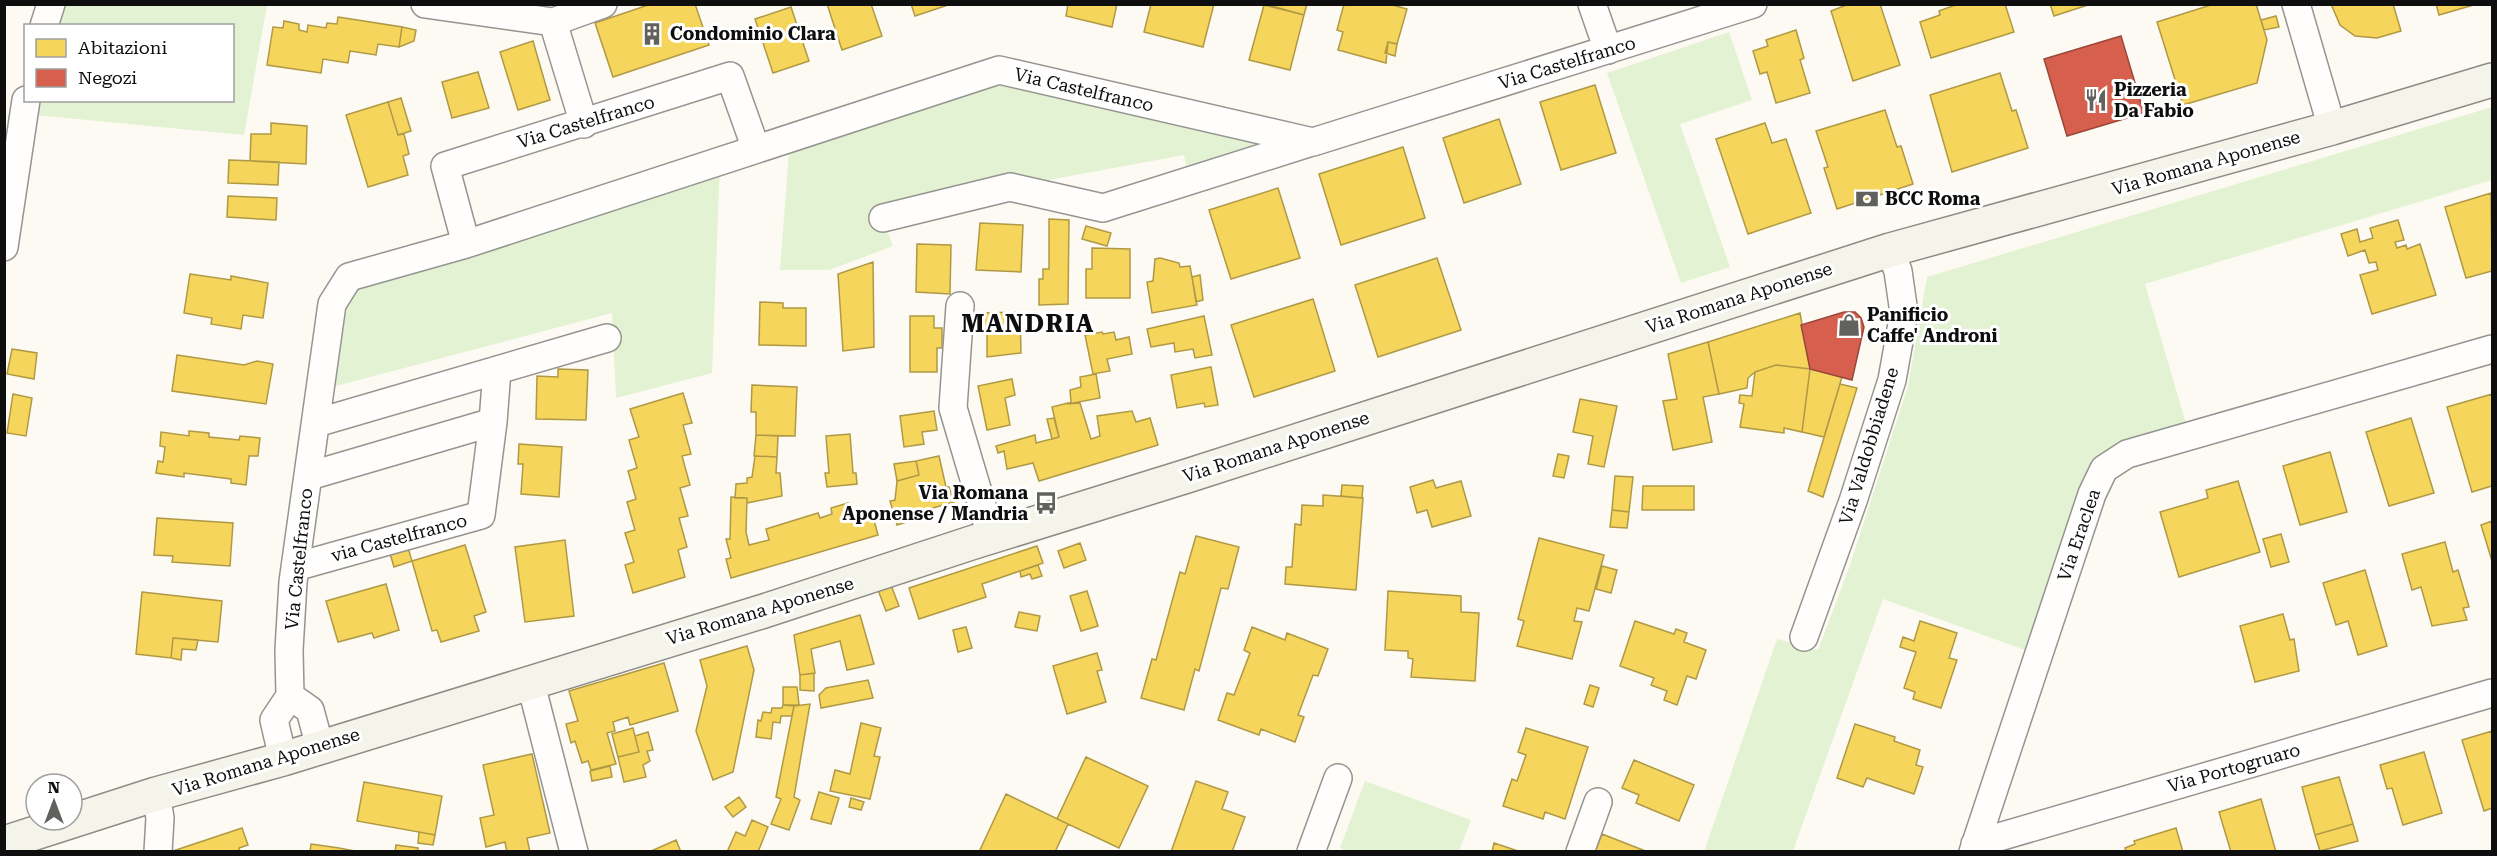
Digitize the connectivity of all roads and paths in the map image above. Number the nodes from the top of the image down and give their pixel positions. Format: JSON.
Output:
{"nodes":[{"id":1,"x":51,"y":4,"type":"edge"},
{"id":2,"x":425,"y":4,"type":"edge"},
{"id":3,"x":603,"y":4,"type":"edge"},
{"id":4,"x":1592,"y":4,"type":"edge"},
{"id":5,"x":1753,"y":4,"type":"edge"},
{"id":6,"x":2296,"y":4,"type":"edge"},
{"id":7,"x":554,"y":22,"type":"junction"},
{"id":8,"x":45,"y":24,"type":"edge"},
{"id":9,"x":1608,"y":50,"type":"junction"},
{"id":10,"x":2493,"y":80,"type":"edge"},
{"id":11,"x":26,"y":102,"type":"edge"},
{"id":12,"x":584,"y":124,"type":"junction"},
{"id":13,"x":2332,"y":128,"type":"junction"},
{"id":14,"x":1313,"y":142,"type":"junction"},
{"id":15,"x":756,"y":149,"type":"junction"},
{"id":16,"x":882,"y":218,"type":"dead end"},
{"id":17,"x":466,"y":244,"type":"junction"},
{"id":18,"x":4,"y":247,"type":"edge"},
{"id":19,"x":1890,"y":250,"type":"junction"},
{"id":20,"x":960,"y":306,"type":"dead end"},
{"id":21,"x":607,"y":338,"type":"dead end"},
{"id":22,"x":2493,"y":349,"type":"edge"},
{"id":23,"x":497,"y":370,"type":"junction"},
{"id":24,"x":493,"y":422,"type":"junction"},
{"id":25,"x":316,"y":423,"type":"junction"},
{"id":26,"x":309,"y":476,"type":"junction"},
{"id":27,"x":991,"y":536,"type":"junction"},
{"id":28,"x":295,"y":567,"type":"junction"},
{"id":29,"x":1804,"y":637,"type":"dead end"},
{"id":30,"x":528,"y":682,"type":"junction"},
{"id":31,"x":2493,"y":693,"type":"edge"},
{"id":32,"x":290,"y":696,"type":"junction"},
{"id":33,"x":320,"y":747,"type":"junction"},
{"id":34,"x":283,"y":759,"type":"junction"},
{"id":35,"x":1338,"y":778,"type":"dead end"},
{"id":36,"x":156,"y":795,"type":"junction"},
{"id":37,"x":1598,"y":802,"type":"dead end"},
{"id":38,"x":4,"y":843,"type":"edge"},
{"id":39,"x":1974,"y":848,"type":"edge"},
{"id":40,"x":158,"y":852,"type":"edge"},
{"id":41,"x":574,"y":852,"type":"edge"},
{"id":42,"x":1311,"y":852,"type":"edge"},
{"id":43,"x":1580,"y":852,"type":"edge"}],
"edges":[{"from":1,"to":8,"type":"street"},
{"from":2,"to":7,"type":"street"},
{"from":3,"to":7,"type":"street"},
{"from":4,"to":9,"type":"street"},
{"from":5,"to":9,"type":"street","name":"Via Castelfranco"},
{"from":6,"to":13,"type":"street"},
{"from":7,"to":12,"type":"street"},
{"from":9,"to":14,"type":"street","name":"Via Castelfranco"},
{"from":10,"to":13,"type":"street","name":"Via Romana Aponense"},
{"from":11,"to":18,"type":"street"},
{"from":12,"to":15,"type":"street","name":"Via Castelfranco"},
{"from":12,"to":17,"type":"street","name":"Via Castelfranco"},
{"from":13,"to":19,"type":"street","name":"Via Romana Aponense"},
{"from":14,"to":15,"type":"street","name":"Via Castelfranco"},
{"from":14,"to":16,"type":"street","name":"Via Castelfranco"},
{"from":15,"to":17,"type":"street","name":"Via Castelfranco"},
{"from":17,"to":25,"type":"street","name":"Via Castelfranco"},
{"from":19,"to":27,"type":"street","name":"Via Romana Aponense"},
{"from":19,"to":29,"type":"street","name":"Via Valdobbiadene"},
{"from":20,"to":27,"type":"street"},
{"from":21,"to":23,"type":"street"},
{"from":22,"to":39,"type":"street","name":"Via Eraclea"},
{"from":23,"to":24,"type":"street","name":"via Castelfranco"},
{"from":23,"to":25,"type":"street"},
{"from":24,"to":26,"type":"street","name":"via Castelfranco"},
{"from":24,"to":28,"type":"street","name":"via Castelfranco"},
{"from":25,"to":26,"type":"street","name":"Via Castelfranco"},
{"from":26,"to":28,"type":"street","name":"Via Castelfranco"},
{"from":27,"to":30,"type":"street","name":"Via Romana Aponense"},
{"from":28,"to":32,"type":"street","name":"Via Castelfranco"},
{"from":30,"to":33,"type":"street","name":"Via Romana Aponense"},
{"from":30,"to":41,"type":"street"},
{"from":31,"to":39,"type":"street","name":"Via Portogruaro"},
{"from":32,"to":33,"type":"street"},
{"from":32,"to":34,"type":"street"},
{"from":33,"to":34,"type":"street","name":"Via Romana Aponense"},
{"from":34,"to":36,"type":"street","name":"Via Romana Aponense"},
{"from":35,"to":42,"type":"street"},
{"from":36,"to":38,"type":"street","name":"Via Romana Aponense"},
{"from":36,"to":40,"type":"street"},
{"from":37,"to":43,"type":"street"}]}
